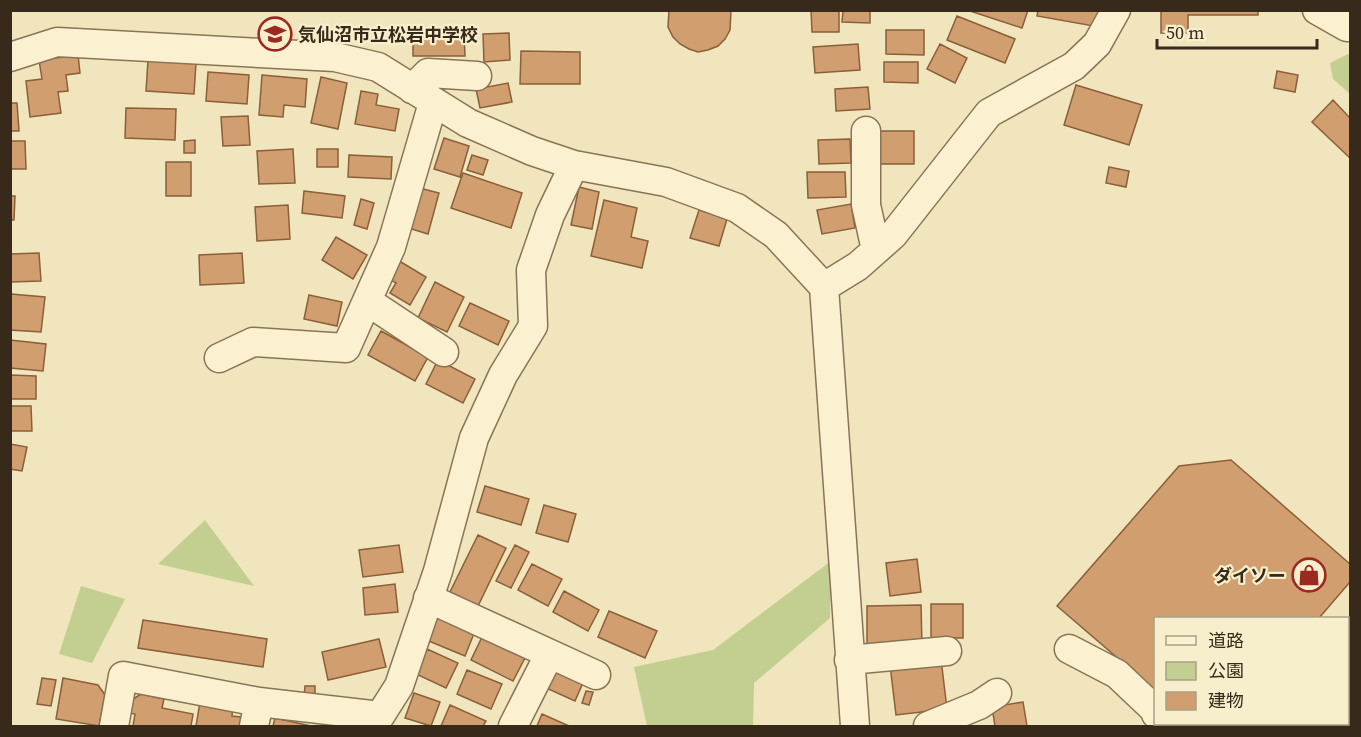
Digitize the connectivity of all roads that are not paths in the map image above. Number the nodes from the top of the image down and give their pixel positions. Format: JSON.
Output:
{"nodes":[{"id":1,"x":1116,"y":10,"type":"edge"},
{"id":2,"x":1317,"y":10,"type":"edge"},
{"id":3,"x":1350,"y":27,"type":"edge"},
{"id":4,"x":10,"y":57,"type":"edge"},
{"id":5,"x":477,"y":76,"type":"dead end"},
{"id":6,"x":422,"y":96,"type":"junction"},
{"id":7,"x":866,"y":131,"type":"dead end"},
{"id":8,"x":574,"y":165,"type":"junction"},
{"id":9,"x":876,"y":250,"type":"junction"},
{"id":10,"x":824,"y":287,"type":"junction"},
{"id":11,"x":367,"y":302,"type":"junction"},
{"id":12,"x":444,"y":352,"type":"dead end"},
{"id":13,"x":219,"y":358,"type":"dead end"},
{"id":14,"x":428,"y":598,"type":"junction"},
{"id":15,"x":1069,"y":649,"type":"dead end"},
{"id":16,"x":947,"y":651,"type":"dead end"},
{"id":17,"x":549,"y":655,"type":"junction"},
{"id":18,"x":849,"y":660,"type":"junction"},
{"id":19,"x":596,"y":675,"type":"dead end"},
{"id":20,"x":997,"y":693,"type":"dead end"},
{"id":21,"x":1154,"y":709,"type":"edge"},
{"id":22,"x":257,"y":714,"type":"edge"},
{"id":23,"x":388,"y":721,"type":"edge"},
{"id":24,"x":114,"y":726,"type":"edge"},
{"id":25,"x":513,"y":726,"type":"edge"},
{"id":26,"x":855,"y":726,"type":"edge"},
{"id":27,"x":928,"y":726,"type":"edge"}],
"edges":[{"from":1,"to":9,"type":"street"},
{"from":2,"to":3,"type":"street"},
{"from":4,"to":6,"type":"street"},
{"from":5,"to":6,"type":"street"},
{"from":6,"to":8,"type":"street"},
{"from":6,"to":11,"type":"street"},
{"from":7,"to":9,"type":"street"},
{"from":8,"to":10,"type":"street"},
{"from":8,"to":14,"type":"street"},
{"from":9,"to":10,"type":"street"},
{"from":10,"to":18,"type":"street"},
{"from":11,"to":12,"type":"street"},
{"from":11,"to":13,"type":"street"},
{"from":14,"to":17,"type":"street"},
{"from":14,"to":23,"type":"street"},
{"from":15,"to":21,"type":"street"},
{"from":16,"to":18,"type":"street"},
{"from":17,"to":19,"type":"street"},
{"from":17,"to":25,"type":"street"},
{"from":18,"to":26,"type":"street"},
{"from":20,"to":27,"type":"street"},
{"from":22,"to":23,"type":"street"},
{"from":22,"to":24,"type":"street"}]}
